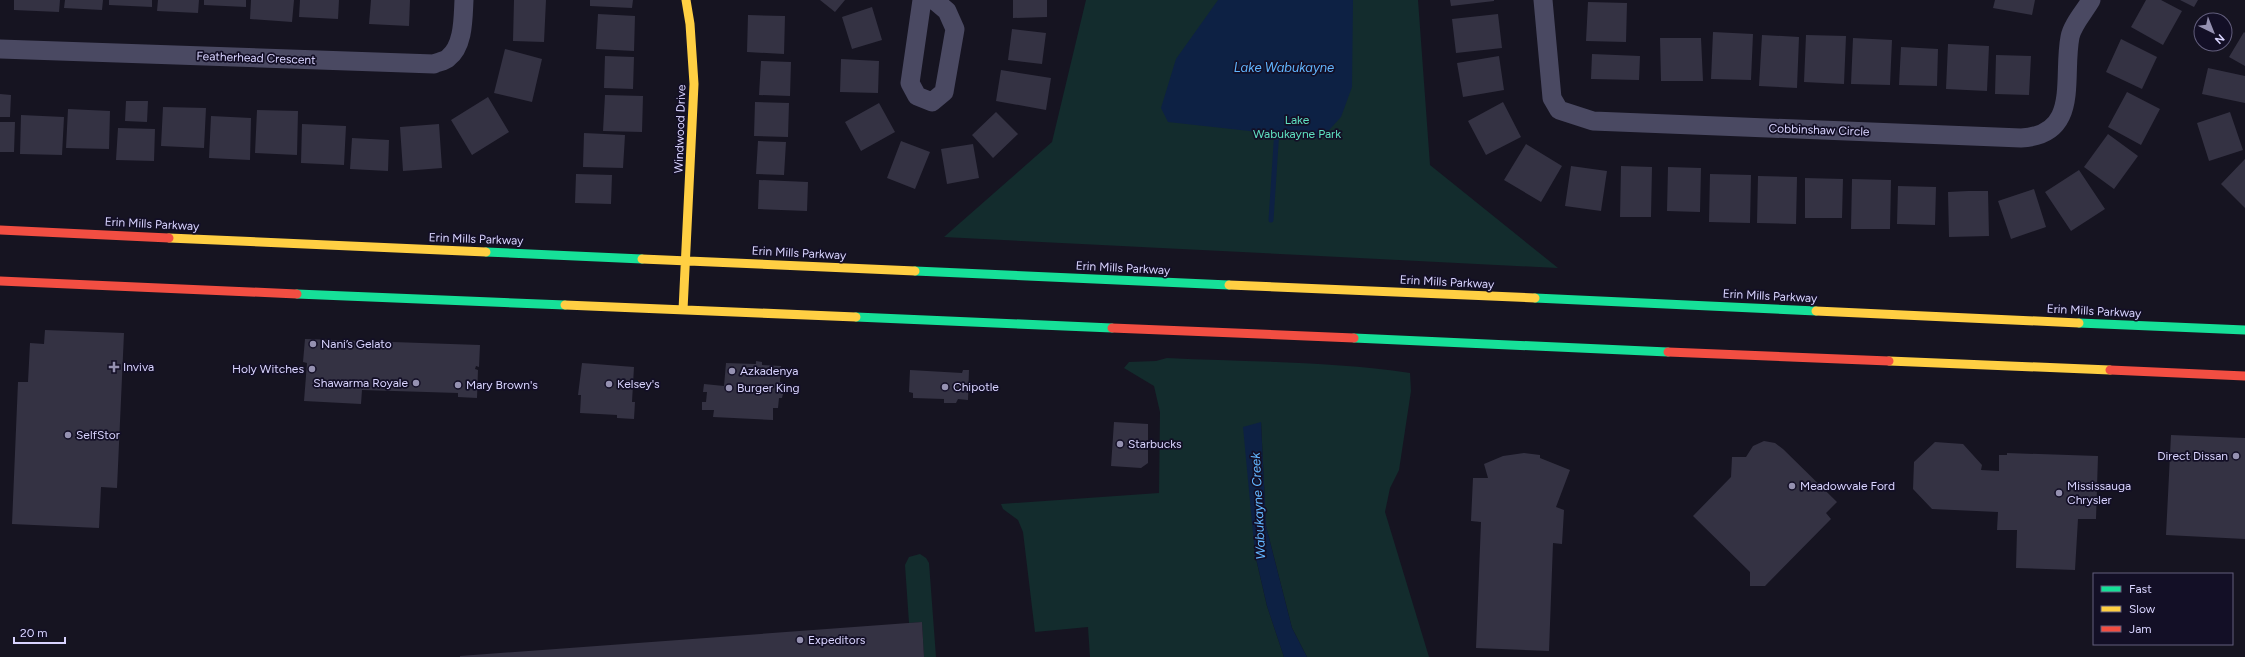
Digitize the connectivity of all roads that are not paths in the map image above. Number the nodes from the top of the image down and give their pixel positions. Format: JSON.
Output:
{"nodes":[{"id":1,"x":464,"y":0,"type":"edge"},
{"id":2,"x":686,"y":0,"type":"edge"},
{"id":3,"x":922,"y":0,"type":"edge"},
{"id":4,"x":934,"y":0,"type":"edge"},
{"id":5,"x":1543,"y":0,"type":"edge"},
{"id":6,"x":2090,"y":0,"type":"edge"},
{"id":7,"x":0,"y":49,"type":"edge"},
{"id":8,"x":0,"y":230,"type":"edge"},
{"id":9,"x":686,"y":260,"type":"junction"},
{"id":10,"x":1,"y":282,"type":"edge"},
{"id":11,"x":683,"y":310,"type":"junction"},
{"id":12,"x":2245,"y":330,"type":"edge"},
{"id":13,"x":2245,"y":376,"type":"edge"}],
"edges":[{"from":1,"to":7,"type":"street","name":"Featherhead Crescent"},
{"from":2,"to":9,"type":"main road","name":"Windwood Drive"},
{"from":3,"to":4,"type":"street"},
{"from":5,"to":6,"type":"street","name":"Cobbinshaw Circle"},
{"from":8,"to":9,"type":"main road","name":"Erin Mills Parkway"},
{"from":9,"to":11,"type":"main road","name":"Windwood Drive"},
{"from":9,"to":12,"type":"main road","name":"Erin Mills Parkway"},
{"from":10,"to":11,"type":"main road"},
{"from":11,"to":13,"type":"main road"}]}
